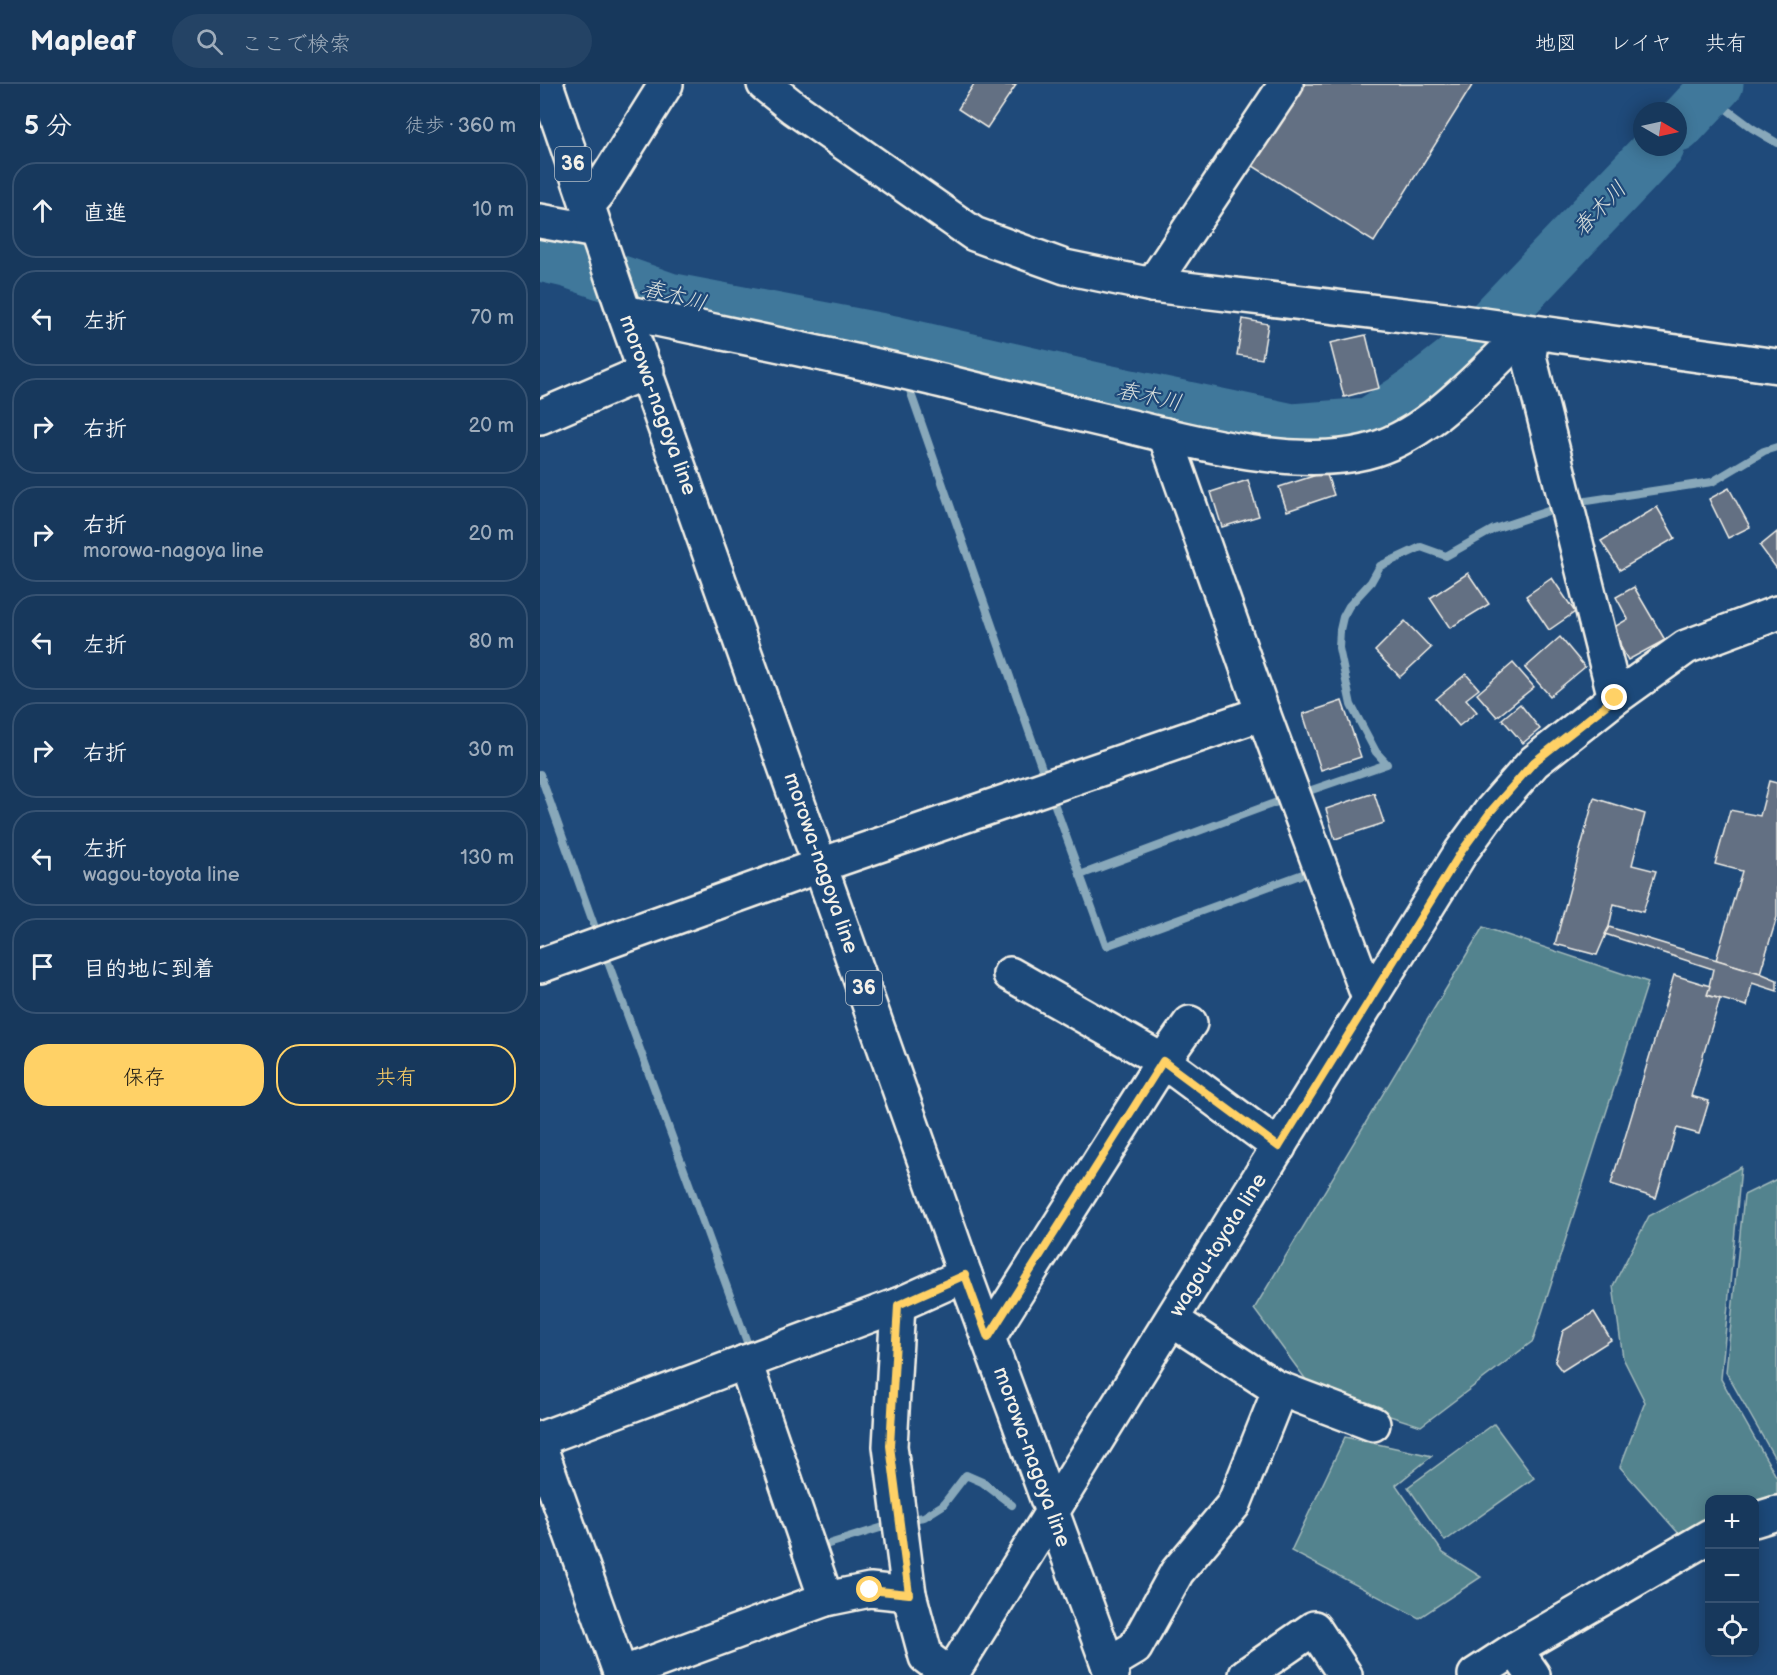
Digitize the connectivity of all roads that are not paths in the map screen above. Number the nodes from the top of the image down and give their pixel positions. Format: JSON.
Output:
{"nodes":[{"id":1,"x":546,"y":84,"type":"edge"},
{"id":2,"x":666,"y":84,"type":"edge"},
{"id":3,"x":764,"y":84,"type":"edge"},
{"id":4,"x":1275,"y":88,"type":"edge"},
{"id":5,"x":586,"y":200,"type":"junction"},
{"id":6,"x":540,"y":221,"type":"edge"},
{"id":7,"x":598,"y":237,"type":"junction"},
{"id":8,"x":1152,"y":285,"type":"junction"},
{"id":9,"x":623,"y":305,"type":"junction"},
{"id":10,"x":1521,"y":339,"type":"junction"},
{"id":11,"x":1777,"y":366,"type":"edge"},
{"id":12,"x":647,"y":371,"type":"junction"},
{"id":13,"x":540,"y":417,"type":"edge"},
{"id":14,"x":1165,"y":435,"type":"junction"},
{"id":15,"x":1777,"y":613,"type":"edge"},
{"id":16,"x":1615,"y":698,"type":"junction"},
{"id":17,"x":1263,"y":713,"type":"junction"},
{"id":18,"x":821,"y":865,"type":"junction"},
{"id":19,"x":540,"y":966,"type":"edge"},
{"id":20,"x":1010,"y":974,"type":"dead end"},
{"id":21,"x":1370,"y":1001,"type":"junction"},
{"id":22,"x":1190,"y":1023,"type":"dead end"},
{"id":23,"x":1163,"y":1061,"type":"junction"},
{"id":24,"x":1279,"y":1147,"type":"junction"},
{"id":25,"x":965,"y":1275,"type":"junction"},
{"id":26,"x":898,"y":1305,"type":"junction"},
{"id":27,"x":1172,"y":1320,"type":"junction"},
{"id":28,"x":988,"y":1338,"type":"junction"},
{"id":29,"x":744,"y":1362,"type":"junction"},
{"id":30,"x":1280,"y":1389,"type":"junction"},
{"id":31,"x":1373,"y":1424,"type":"dead end"},
{"id":32,"x":540,"y":1439,"type":"edge"},
{"id":33,"x":540,"y":1447,"type":"edge"},
{"id":34,"x":1053,"y":1513,"type":"junction"},
{"id":35,"x":1777,"y":1513,"type":"edge"},
{"id":36,"x":1759,"y":1519,"type":"edge"},
{"id":37,"x":1705,"y":1539,"type":"edge"},
{"id":38,"x":909,"y":1594,"type":"junction"},
{"id":39,"x":826,"y":1599,"type":"junction"},
{"id":40,"x":1524,"y":1662,"type":"edge"},
{"id":41,"x":1110,"y":1670,"type":"edge"},
{"id":42,"x":621,"y":1674,"type":"edge"},
{"id":43,"x":950,"y":1675,"type":"edge"},
{"id":44,"x":1246,"y":1675,"type":"edge"},
{"id":45,"x":1345,"y":1675,"type":"edge"},
{"id":46,"x":1475,"y":1675,"type":"edge"}],
"edges":[{"from":1,"to":5,"type":"street","name":"morowa-nagoya line","number":"36"},
{"from":2,"to":5,"type":"street"},
{"from":3,"to":8,"type":"street"},
{"from":4,"to":8,"type":"street"},
{"from":5,"to":7,"type":"street","name":"morowa-nagoya line","number":"36"},
{"from":6,"to":7,"type":"street"},
{"from":7,"to":9,"type":"street","name":"morowa-nagoya line","number":"36"},
{"from":8,"to":10,"type":"street"},
{"from":9,"to":12,"type":"street","name":"morowa-nagoya line","number":"36"},
{"from":9,"to":14,"type":"street"},
{"from":10,"to":11,"type":"street"},
{"from":10,"to":14,"type":"street"},
{"from":10,"to":16,"type":"street"},
{"from":12,"to":13,"type":"street"},
{"from":12,"to":18,"type":"street","name":"morowa-nagoya line","number":"36"},
{"from":14,"to":17,"type":"street"},
{"from":15,"to":16,"type":"street","name":"wagou-toyota line"},
{"from":16,"to":21,"type":"street","name":"wagou-toyota line"},
{"from":17,"to":18,"type":"street"},
{"from":17,"to":21,"type":"street"},
{"from":18,"to":19,"type":"street"},
{"from":18,"to":25,"type":"street","name":"morowa-nagoya line","number":"36"},
{"from":20,"to":23,"type":"street"},
{"from":21,"to":24,"type":"street","name":"wagou-toyota line"},
{"from":22,"to":23,"type":"street"},
{"from":23,"to":24,"type":"street"},
{"from":23,"to":28,"type":"street"},
{"from":24,"to":27,"type":"street","name":"wagou-toyota line"},
{"from":25,"to":26,"type":"street"},
{"from":25,"to":28,"type":"street","name":"morowa-nagoya line","number":"36"},
{"from":26,"to":29,"type":"street"},
{"from":26,"to":38,"type":"street"},
{"from":27,"to":30,"type":"street"},
{"from":27,"to":34,"type":"street","name":"wagou-toyota line"},
{"from":28,"to":34,"type":"street","name":"morowa-nagoya line","number":"36"},
{"from":29,"to":32,"type":"street"},
{"from":29,"to":39,"type":"street"},
{"from":30,"to":31,"type":"street"},
{"from":30,"to":41,"type":"street"},
{"from":33,"to":42,"type":"street"},
{"from":34,"to":41,"type":"street","name":"morowa-nagoya line","number":"36"},
{"from":34,"to":43,"type":"street","name":"wagou-toyota line"},
{"from":35,"to":36,"type":"street"},
{"from":37,"to":40,"type":"street"},
{"from":38,"to":39,"type":"street"},
{"from":38,"to":43,"type":"street"},
{"from":39,"to":42,"type":"street"},
{"from":40,"to":46,"type":"street"},
{"from":44,"to":45,"type":"street"}]}
